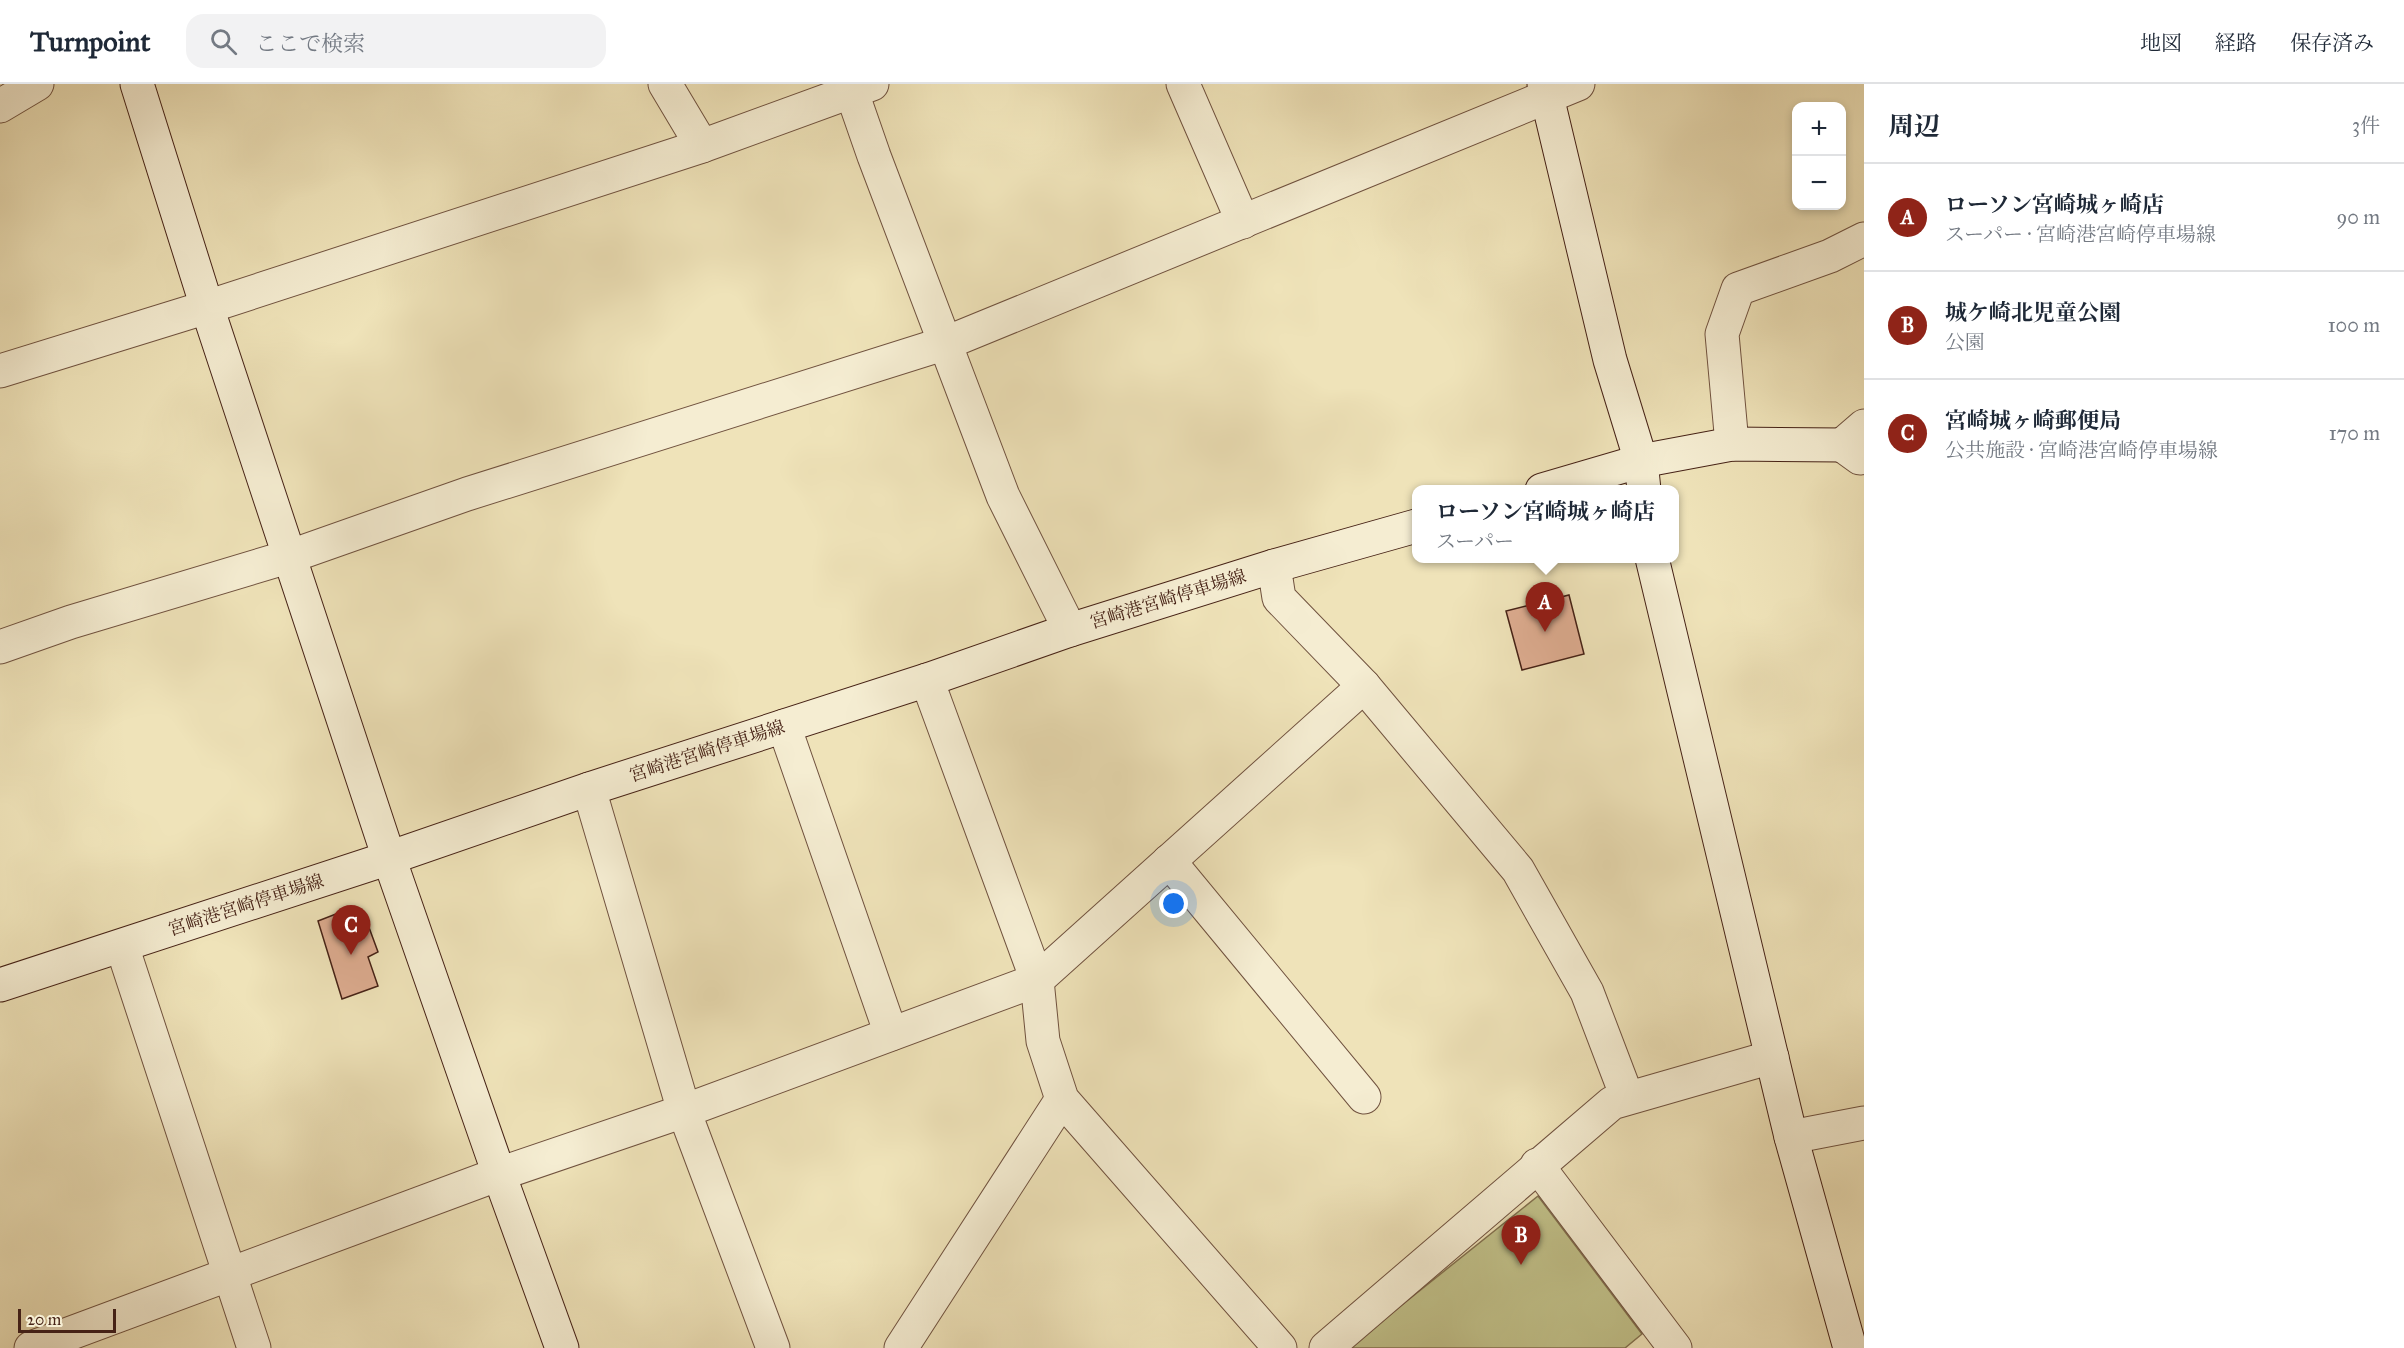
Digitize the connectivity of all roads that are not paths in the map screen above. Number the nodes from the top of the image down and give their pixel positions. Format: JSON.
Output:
{"nodes":[{"id":1,"x":36,"y":84,"type":"edge"},
{"id":2,"x":137,"y":84,"type":"edge"},
{"id":3,"x":665,"y":84,"type":"edge"},
{"id":4,"x":1183,"y":84,"type":"edge"},
{"id":5,"x":1578,"y":84,"type":"edge"},
{"id":6,"x":858,"y":86,"type":"edge"},
{"id":7,"x":1545,"y":90,"type":"edge"},
{"id":8,"x":0,"y":106,"type":"edge"},
{"id":9,"x":702,"y":146,"type":"junction"},
{"id":10,"x":1243,"y":222,"type":"junction"},
{"id":11,"x":1864,"y":239,"type":"edge"},
{"id":12,"x":207,"y":307,"type":"junction"},
{"id":13,"x":946,"y":343,"type":"junction"},
{"id":14,"x":0,"y":371,"type":"edge"},
{"id":15,"x":1731,"y":444,"type":"junction"},
{"id":16,"x":1859,"y":445,"type":"edge"},
{"id":17,"x":1642,"y":475,"type":"edge"},
{"id":18,"x":1571,"y":485,"type":"edge"},
{"id":19,"x":1412,"y":527,"type":"edge"},
{"id":20,"x":291,"y":556,"type":"junction"},
{"id":21,"x":1653,"y":563,"type":"edge"},
{"id":22,"x":1274,"y":566,"type":"junction"},
{"id":23,"x":1070,"y":630,"type":"junction"},
{"id":24,"x":0,"y":647,"type":"edge"},
{"id":25,"x":927,"y":680,"type":"junction"},
{"id":26,"x":1364,"y":686,"type":"junction"},
{"id":27,"x":784,"y":726,"type":"junction"},
{"id":28,"x":589,"y":789,"type":"junction"},
{"id":29,"x":389,"y":858,"type":"junction"},
{"id":30,"x":1169,"y":861,"type":"junction"},
{"id":31,"x":122,"y":946,"type":"junction"},
{"id":32,"x":1037,"y":980,"type":"junction"},
{"id":33,"x":0,"y":984,"type":"edge"},
{"id":34,"x":891,"y":1034,"type":"junction"},
{"id":35,"x":1772,"y":1057,"type":"junction"},
{"id":36,"x":1364,"y":1097,"type":"dead end"},
{"id":37,"x":1627,"y":1097,"type":"junction"},
{"id":38,"x":1062,"y":1099,"type":"junction"},
{"id":39,"x":684,"y":1111,"type":"junction"},
{"id":40,"x":1864,"y":1123,"type":"edge"},
{"id":41,"x":1791,"y":1137,"type":"junction"},
{"id":42,"x":1537,"y":1166,"type":"junction"},
{"id":43,"x":499,"y":1174,"type":"junction"},
{"id":44,"x":228,"y":1274,"type":"junction"},
{"id":45,"x":31,"y":1348,"type":"edge"},
{"id":46,"x":254,"y":1348,"type":"edge"},
{"id":47,"x":562,"y":1348,"type":"edge"},
{"id":48,"x":773,"y":1348,"type":"edge"},
{"id":49,"x":901,"y":1348,"type":"edge"},
{"id":50,"x":1280,"y":1348,"type":"edge"},
{"id":51,"x":1326,"y":1348,"type":"edge"},
{"id":52,"x":1675,"y":1348,"type":"edge"},
{"id":53,"x":1850,"y":1348,"type":"edge"}],
"edges":[{"from":1,"to":8,"type":"street"},
{"from":2,"to":12,"type":"street"},
{"from":3,"to":9,"type":"street"},
{"from":4,"to":10,"type":"street"},
{"from":5,"to":7,"type":"street"},
{"from":6,"to":9,"type":"street"},
{"from":6,"to":13,"type":"street"},
{"from":7,"to":10,"type":"street"},
{"from":7,"to":17,"type":"street"},
{"from":9,"to":12,"type":"street"},
{"from":10,"to":13,"type":"street"},
{"from":11,"to":15,"type":"street"},
{"from":12,"to":14,"type":"street"},
{"from":12,"to":20,"type":"street"},
{"from":13,"to":20,"type":"street"},
{"from":13,"to":23,"type":"street"},
{"from":15,"to":16,"type":"street"},
{"from":15,"to":17,"type":"street"},
{"from":17,"to":18,"type":"street"},
{"from":19,"to":22,"type":"street","name":"宮崎港宮崎停車場線"},
{"from":20,"to":24,"type":"street"},
{"from":20,"to":29,"type":"street"},
{"from":21,"to":35,"type":"street"},
{"from":22,"to":23,"type":"street","name":"宮崎港宮崎停車場線"},
{"from":22,"to":26,"type":"street"},
{"from":23,"to":25,"type":"street","name":"宮崎港宮崎停車場線"},
{"from":25,"to":27,"type":"street","name":"宮崎港宮崎停車場線"},
{"from":25,"to":32,"type":"street"},
{"from":26,"to":30,"type":"street"},
{"from":26,"to":37,"type":"street"},
{"from":27,"to":28,"type":"street","name":"宮崎港宮崎停車場線"},
{"from":27,"to":34,"type":"street"},
{"from":28,"to":29,"type":"street","name":"宮崎港宮崎停車場線"},
{"from":28,"to":39,"type":"street"},
{"from":29,"to":31,"type":"street","name":"宮崎港宮崎停車場線"},
{"from":29,"to":43,"type":"street"},
{"from":30,"to":32,"type":"street"},
{"from":30,"to":36,"type":"street"},
{"from":31,"to":33,"type":"street","name":"宮崎港宮崎停車場線"},
{"from":31,"to":44,"type":"street"},
{"from":32,"to":34,"type":"street"},
{"from":32,"to":38,"type":"street"},
{"from":34,"to":39,"type":"street"},
{"from":35,"to":37,"type":"street"},
{"from":35,"to":41,"type":"street"},
{"from":37,"to":42,"type":"street"},
{"from":38,"to":49,"type":"street"},
{"from":38,"to":50,"type":"street"},
{"from":39,"to":43,"type":"street"},
{"from":39,"to":48,"type":"street"},
{"from":40,"to":41,"type":"street"},
{"from":41,"to":53,"type":"street"},
{"from":42,"to":51,"type":"street"},
{"from":42,"to":52,"type":"street"},
{"from":43,"to":44,"type":"street"},
{"from":43,"to":47,"type":"street"},
{"from":44,"to":45,"type":"street"},
{"from":44,"to":46,"type":"street"}]}
